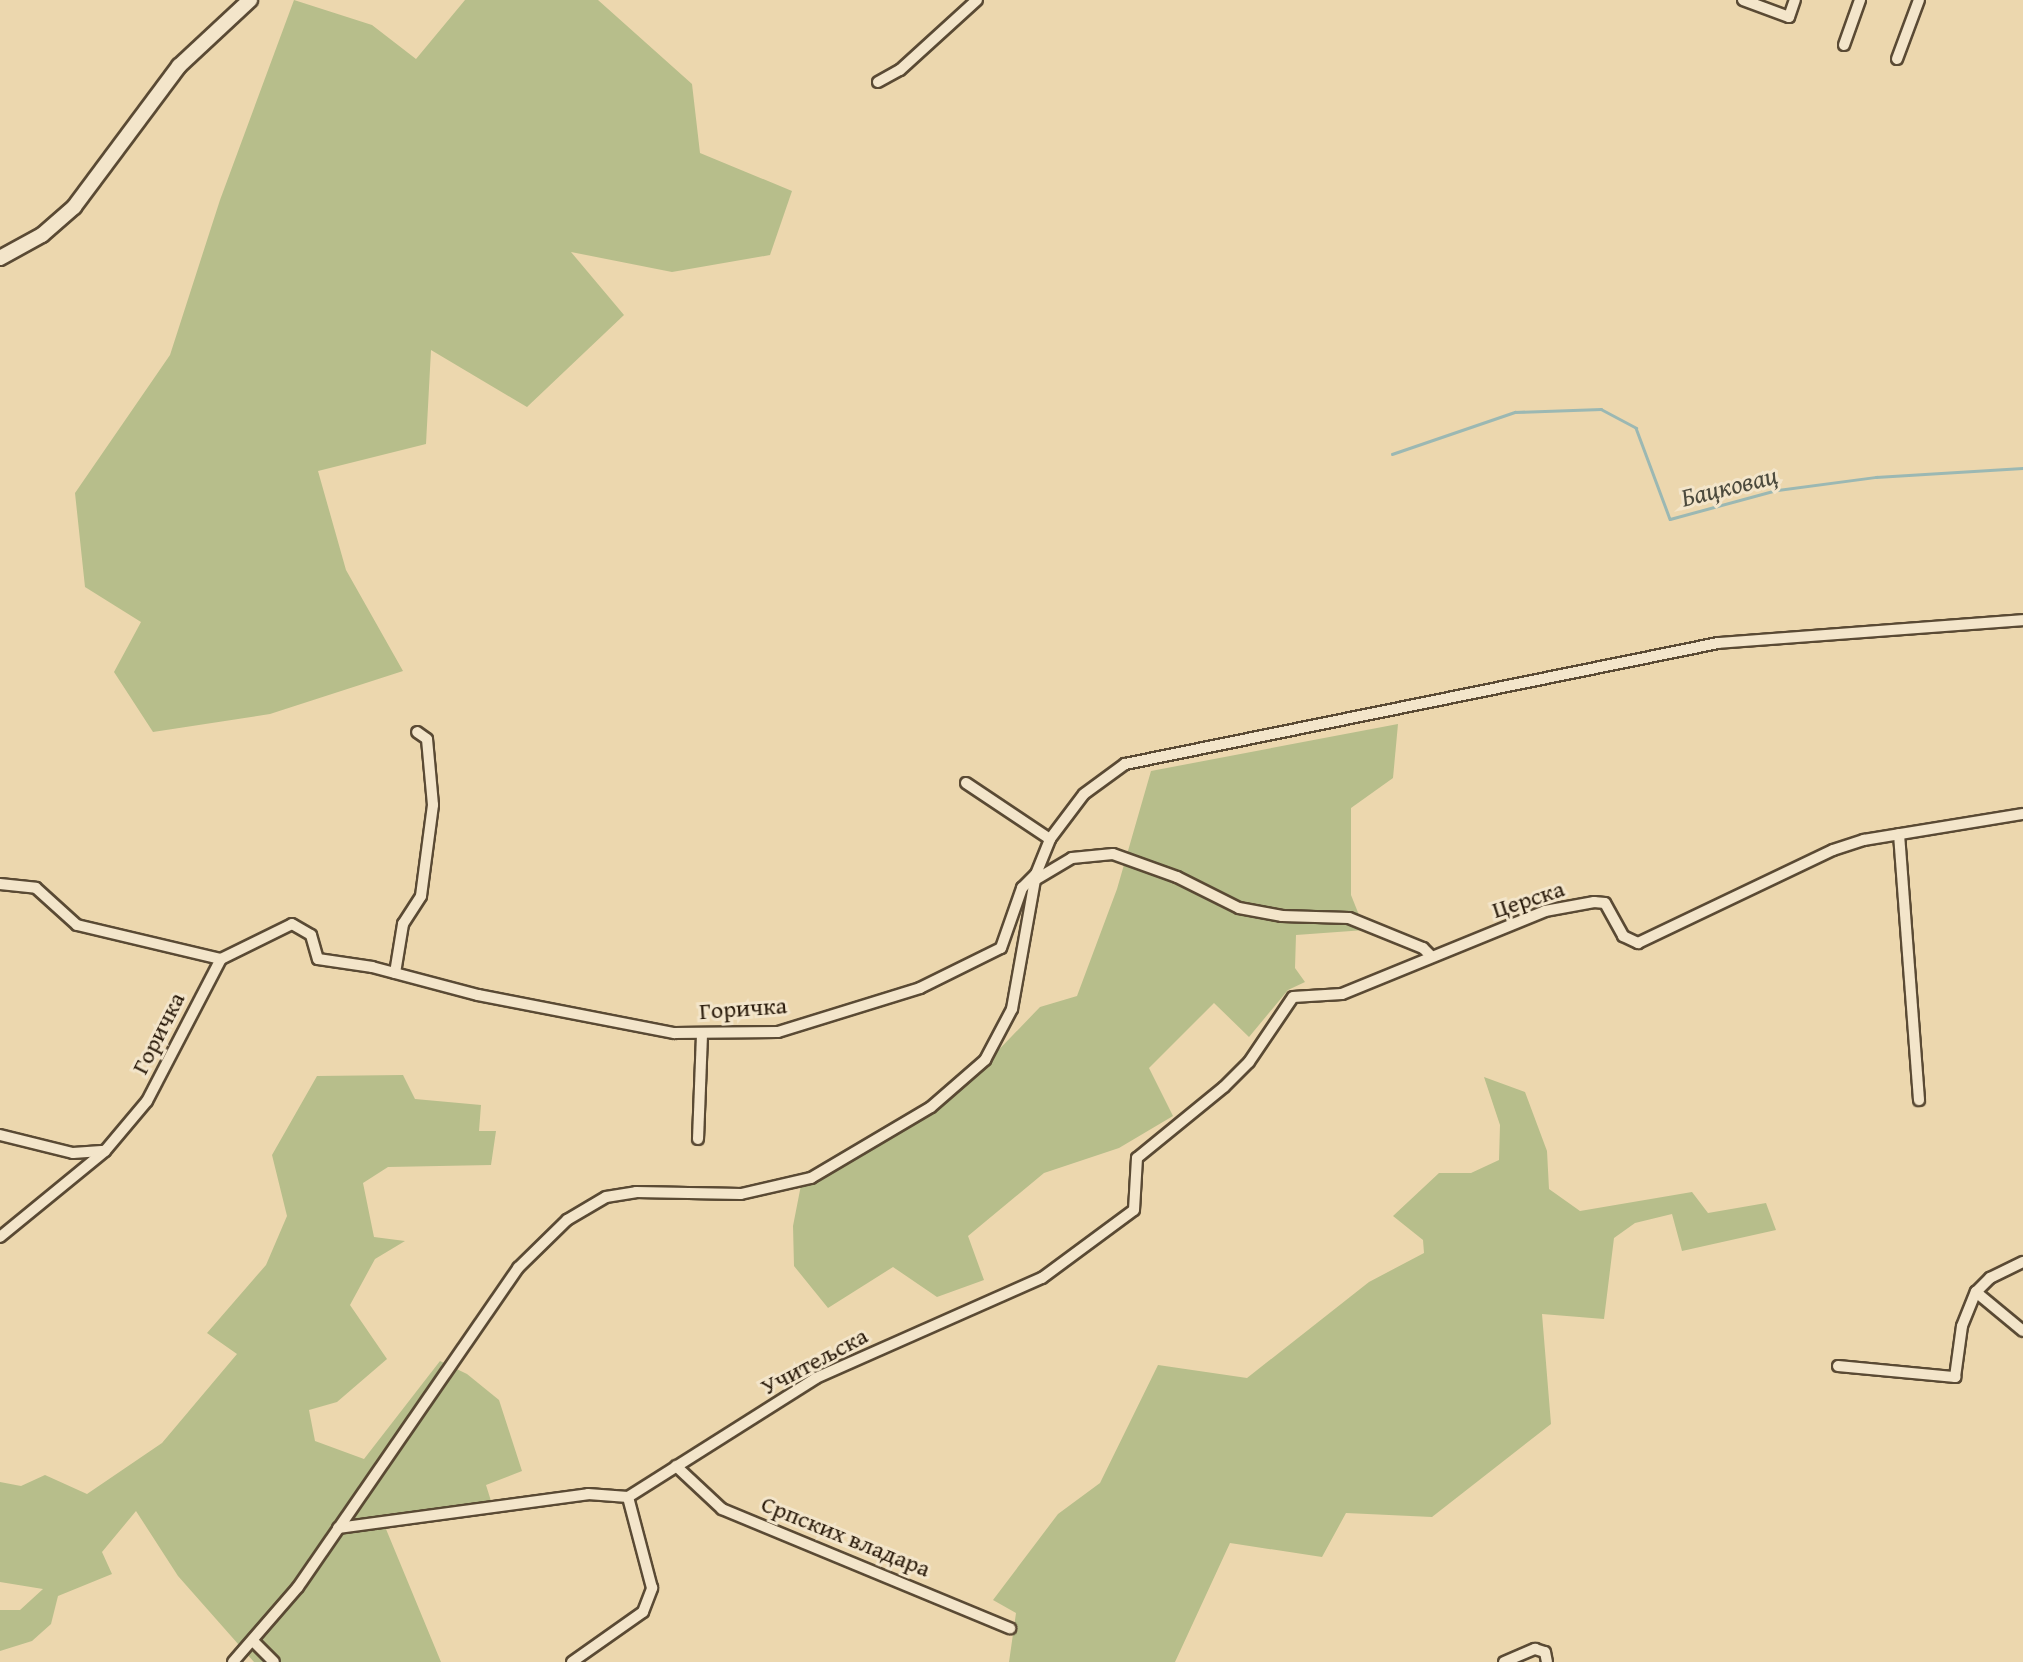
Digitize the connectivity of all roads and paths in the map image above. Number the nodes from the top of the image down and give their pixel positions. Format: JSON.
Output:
{"nodes":[{"id":1,"x":250,"y":0,"type":"edge"},
{"id":2,"x":977,"y":0,"type":"edge"},
{"id":3,"x":1743,"y":0,"type":"edge"},
{"id":4,"x":1795,"y":0,"type":"edge"},
{"id":5,"x":1860,"y":0,"type":"edge"},
{"id":6,"x":1919,"y":0,"type":"edge"},
{"id":7,"x":1844,"y":45,"type":"dead end"},
{"id":8,"x":1897,"y":59,"type":"dead end"},
{"id":9,"x":878,"y":82,"type":"dead end"},
{"id":10,"x":0,"y":258,"type":"edge"},
{"id":11,"x":2023,"y":620,"type":"edge"},
{"id":12,"x":416,"y":733,"type":"dead end"},
{"id":13,"x":966,"y":783,"type":"dead end"},
{"id":14,"x":2023,"y":814,"type":"edge"},
{"id":15,"x":1899,"y":834,"type":"junction"},
{"id":16,"x":1050,"y":839,"type":"junction"},
{"id":17,"x":1036,"y":877,"type":"junction"},
{"id":18,"x":0,"y":884,"type":"edge"},
{"id":19,"x":1431,"y":956,"type":"junction"},
{"id":20,"x":220,"y":959,"type":"junction"},
{"id":21,"x":395,"y":973,"type":"junction"},
{"id":22,"x":702,"y":1033,"type":"junction"},
{"id":23,"x":1224,"y":1087,"type":"joint"},
{"id":24,"x":1919,"y":1100,"type":"dead end"},
{"id":25,"x":0,"y":1135,"type":"edge"},
{"id":26,"x":698,"y":1139,"type":"dead end"},
{"id":27,"x":105,"y":1151,"type":"junction"},
{"id":28,"x":0,"y":1237,"type":"edge"},
{"id":29,"x":2023,"y":1262,"type":"edge"},
{"id":30,"x":1976,"y":1292,"type":"junction"},
{"id":31,"x":2023,"y":1331,"type":"edge"},
{"id":32,"x":1838,"y":1366,"type":"dead end"},
{"id":33,"x":676,"y":1466,"type":"junction"},
{"id":34,"x":628,"y":1497,"type":"junction"},
{"id":35,"x":338,"y":1528,"type":"junction"},
{"id":36,"x":1010,"y":1628,"type":"dead end"},
{"id":37,"x":254,"y":1643,"type":"junction"},
{"id":38,"x":233,"y":1662,"type":"edge"},
{"id":39,"x":274,"y":1662,"type":"edge"},
{"id":40,"x":572,"y":1662,"type":"edge"},
{"id":41,"x":1504,"y":1662,"type":"edge"},
{"id":42,"x":1547,"y":1662,"type":"edge"}],
"edges":[{"from":1,"to":10,"type":"main road"},
{"from":2,"to":9,"type":"street"},
{"from":3,"to":4,"type":"street"},
{"from":5,"to":7,"type":"street"},
{"from":6,"to":8,"type":"street"},
{"from":11,"to":16,"type":"street"},
{"from":12,"to":21,"type":"street"},
{"from":13,"to":16,"type":"street"},
{"from":14,"to":15,"type":"street","name":"Церска"},
{"from":15,"to":19,"type":"street","name":"Церска"},
{"from":15,"to":24,"type":"street"},
{"from":16,"to":17,"type":"street"},
{"from":17,"to":19,"type":"street"},
{"from":17,"to":22,"type":"street","name":"Горичка"},
{"from":17,"to":35,"type":"street"},
{"from":18,"to":20,"type":"street"},
{"from":19,"to":23,"type":"street","name":"Церска"},
{"from":20,"to":21,"type":"street","name":"Горичка"},
{"from":20,"to":27,"type":"street","name":"Горичка"},
{"from":21,"to":22,"type":"street","name":"Горичка"},
{"from":22,"to":26,"type":"street"},
{"from":23,"to":33,"type":"street","name":"Учитељска"},
{"from":25,"to":27,"type":"street"},
{"from":27,"to":28,"type":"street","name":"Горичка"},
{"from":29,"to":30,"type":"street"},
{"from":30,"to":31,"type":"street"},
{"from":30,"to":32,"type":"street"},
{"from":33,"to":34,"type":"street","name":"Учитељска"},
{"from":33,"to":36,"type":"street","name":"Српских владара"},
{"from":34,"to":35,"type":"street"},
{"from":34,"to":40,"type":"street"},
{"from":35,"to":37,"type":"street"},
{"from":37,"to":38,"type":"street"},
{"from":37,"to":39,"type":"street"},
{"from":41,"to":42,"type":"street"}]}
